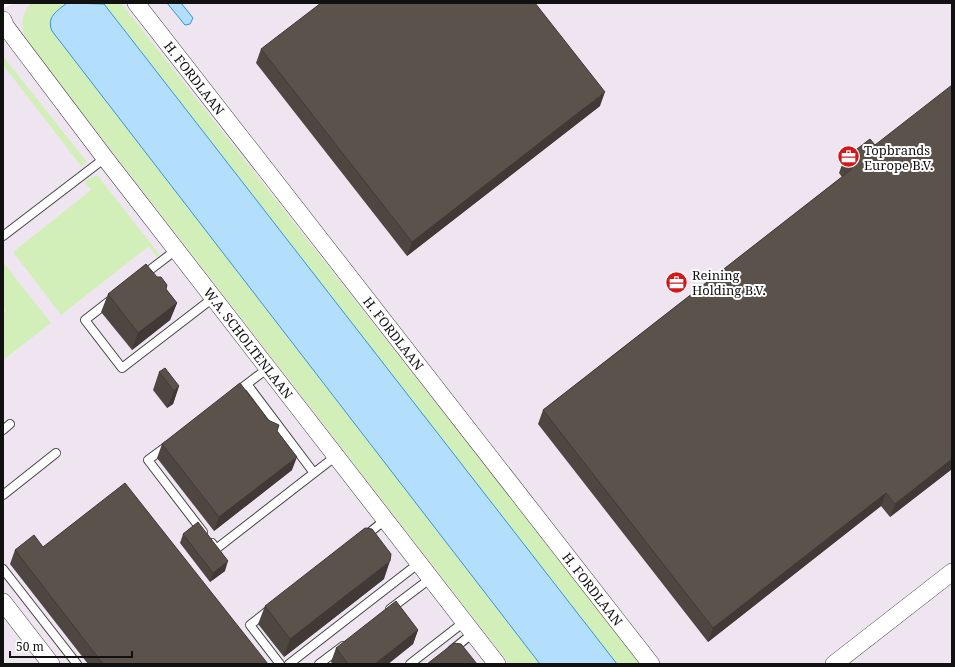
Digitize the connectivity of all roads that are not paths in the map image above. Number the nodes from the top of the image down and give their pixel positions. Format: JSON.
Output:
{"nodes":[{"id":1,"x":136,"y":3,"type":"edge"},
{"id":2,"x":3,"y":20,"type":"edge"},
{"id":3,"x":105,"y":158,"type":"junction"},
{"id":4,"x":3,"y":236,"type":"edge"},
{"id":5,"x":176,"y":250,"type":"junction"},
{"id":6,"x":134,"y":282,"type":"edge"},
{"id":7,"x":122,"y":292,"type":"edge"},
{"id":8,"x":213,"y":298,"type":"junction"},
{"id":9,"x":268,"y":368,"type":"junction"},
{"id":10,"x":247,"y":384,"type":"junction"},
{"id":11,"x":228,"y":398,"type":"edge"},
{"id":12,"x":10,"y":424,"type":"dead end"},
{"id":13,"x":3,"y":430,"type":"edge"},
{"id":14,"x":173,"y":441,"type":"edge"},
{"id":15,"x":56,"y":453,"type":"dead end"},
{"id":16,"x":336,"y":456,"type":"junction"},
{"id":17,"x":314,"y":473,"type":"junction"},
{"id":18,"x":3,"y":495,"type":"edge"},
{"id":19,"x":385,"y":520,"type":"junction"},
{"id":20,"x":355,"y":544,"type":"edge"},
{"id":21,"x":419,"y":563,"type":"junction"},
{"id":22,"x":3,"y":569,"type":"edge"},
{"id":23,"x":952,"y":572,"type":"edge"},
{"id":24,"x":430,"y":578,"type":"junction"},
{"id":25,"x":3,"y":602,"type":"edge"},
{"id":26,"x":274,"y":606,"type":"edge"},
{"id":27,"x":381,"y":616,"type":"edge"},
{"id":28,"x":469,"y":627,"type":"junction"},
{"id":29,"x":350,"y":640,"type":"edge"},
{"id":30,"x":445,"y":655,"type":"edge"},
{"id":31,"x":51,"y":664,"type":"edge"},
{"id":32,"x":77,"y":664,"type":"edge"},
{"id":33,"x":280,"y":664,"type":"edge"},
{"id":34,"x":289,"y":664,"type":"edge"},
{"id":35,"x":319,"y":664,"type":"edge"},
{"id":36,"x":410,"y":664,"type":"edge"},
{"id":37,"x":497,"y":664,"type":"edge"},
{"id":38,"x":651,"y":664,"type":"edge"},
{"id":39,"x":834,"y":664,"type":"edge"}],
"edges":[{"from":1,"to":38,"type":"street","name":"H. FORDLAAN"},
{"from":2,"to":3,"type":"street","name":"W.A. SCHOLTENLAAN"},
{"from":3,"to":4,"type":"lane"},
{"from":3,"to":5,"type":"street","name":"W.A. SCHOLTENLAAN"},
{"from":5,"to":6,"type":"lane"},
{"from":5,"to":8,"type":"street","name":"W.A. SCHOLTENLAAN"},
{"from":7,"to":8,"type":"lane"},
{"from":8,"to":9,"type":"street","name":"W.A. SCHOLTENLAAN"},
{"from":9,"to":10,"type":"lane"},
{"from":9,"to":16,"type":"street","name":"W.A. SCHOLTENLAAN"},
{"from":10,"to":11,"type":"lane"},
{"from":10,"to":17,"type":"lane"},
{"from":12,"to":13,"type":"lane"},
{"from":14,"to":17,"type":"lane"},
{"from":15,"to":18,"type":"lane"},
{"from":16,"to":17,"type":"lane"},
{"from":16,"to":19,"type":"street","name":"W.A. SCHOLTENLAAN"},
{"from":19,"to":20,"type":"lane"},
{"from":19,"to":21,"type":"street","name":"W.A. SCHOLTENLAAN"},
{"from":21,"to":24,"type":"street","name":"W.A. SCHOLTENLAAN"},
{"from":21,"to":34,"type":"lane"},
{"from":22,"to":32,"type":"lane"},
{"from":23,"to":39,"type":"street"},
{"from":24,"to":27,"type":"lane"},
{"from":24,"to":28,"type":"street","name":"W.A. SCHOLTENLAAN"},
{"from":25,"to":31,"type":"street"},
{"from":26,"to":33,"type":"lane"},
{"from":28,"to":30,"type":"lane"},
{"from":28,"to":36,"type":"lane"},
{"from":28,"to":37,"type":"street","name":"W.A. SCHOLTENLAAN"},
{"from":29,"to":35,"type":"lane"}]}
